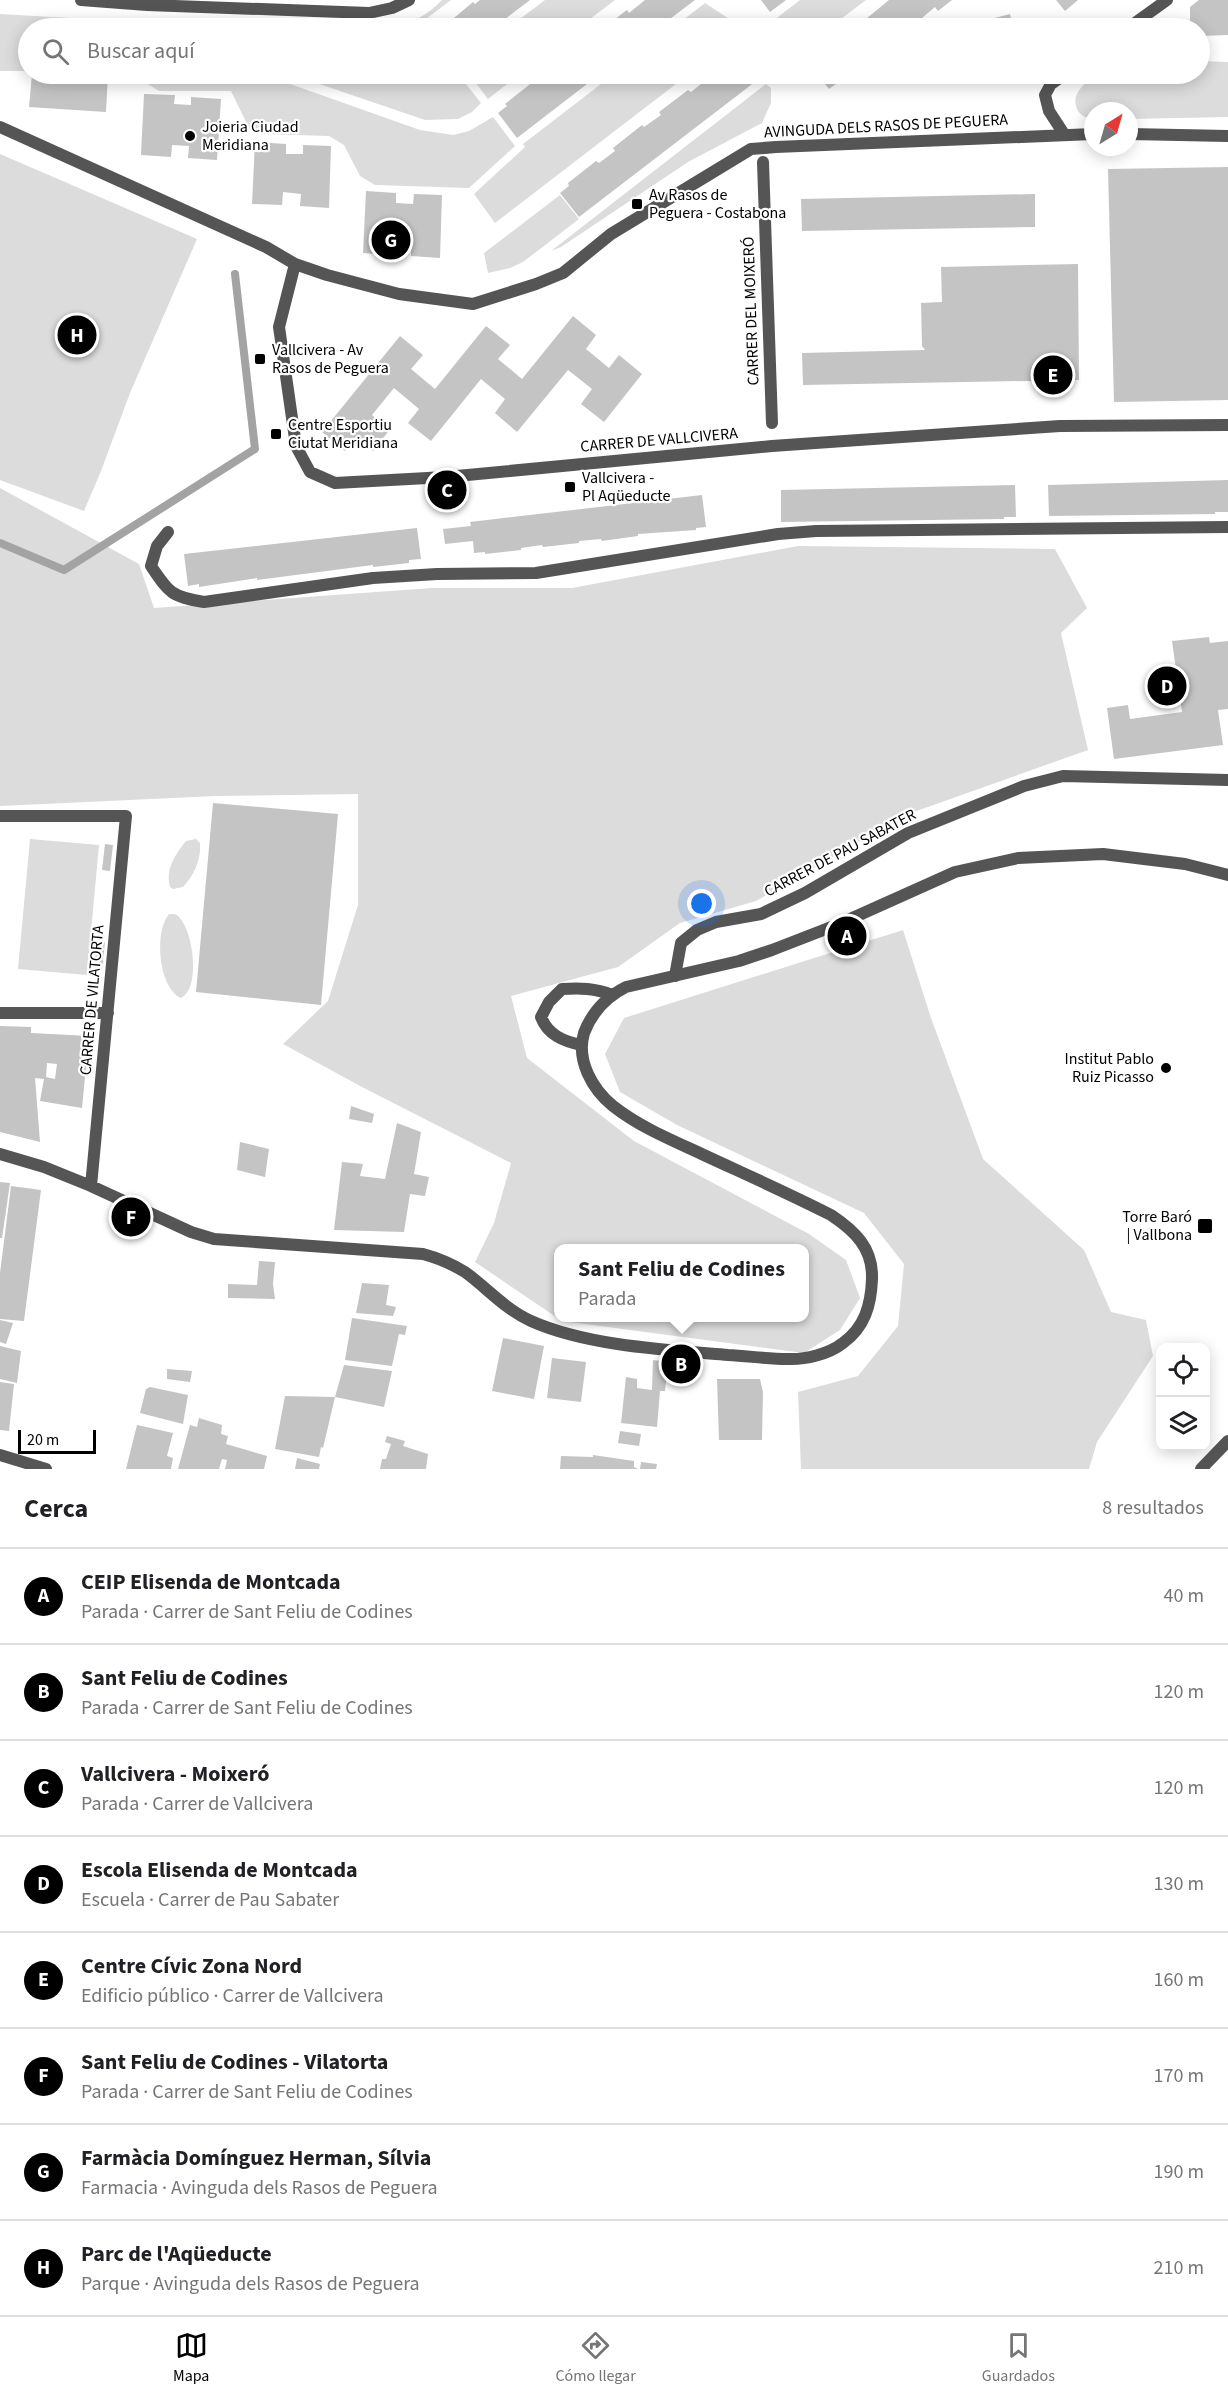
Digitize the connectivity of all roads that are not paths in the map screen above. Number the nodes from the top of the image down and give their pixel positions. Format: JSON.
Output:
{"nodes":[{"id":1,"x":81,"y":0,"type":"edge"},
{"id":2,"x":409,"y":0,"type":"edge"},
{"id":3,"x":1167,"y":0,"type":"edge"},
{"id":4,"x":1142,"y":18,"type":"edge"},
{"id":5,"x":1051,"y":84,"type":"edge"},
{"id":6,"x":0,"y":127,"type":"edge"},
{"id":7,"x":1064,"y":134,"type":"junction"},
{"id":8,"x":1084,"y":134,"type":"edge"},
{"id":9,"x":1138,"y":135,"type":"edge"},
{"id":10,"x":1228,"y":135,"type":"edge"},
{"id":11,"x":763,"y":162,"type":"dead end"},
{"id":12,"x":295,"y":264,"type":"junction"},
{"id":13,"x":772,"y":423,"type":"dead end"},
{"id":14,"x":1228,"y":425,"type":"edge"},
{"id":15,"x":1228,"y":526,"type":"edge"},
{"id":16,"x":168,"y":532,"type":"dead end"},
{"id":17,"x":1228,"y":780,"type":"edge"},
{"id":18,"x":0,"y":816,"type":"edge"},
{"id":19,"x":1228,"y":875,"type":"edge"},
{"id":20,"x":675,"y":976,"type":"junction"},
{"id":21,"x":612,"y":995,"type":"junction"},
{"id":22,"x":0,"y":1013,"type":"edge"},
{"id":23,"x":108,"y":1013,"type":"junction"},
{"id":24,"x":581,"y":1045,"type":"junction"},
{"id":25,"x":0,"y":1154,"type":"edge"},
{"id":26,"x":91,"y":1186,"type":"junction"},
{"id":27,"x":1228,"y":1441,"type":"edge"},
{"id":28,"x":0,"y":1455,"type":"edge"},
{"id":29,"x":46,"y":1469,"type":"edge"},
{"id":30,"x":1201,"y":1469,"type":"edge"}],
"edges":[{"from":1,"to":2,"type":"street"},
{"from":3,"to":4,"type":"street"},
{"from":5,"to":7,"type":"street"},
{"from":6,"to":12,"type":"street","name":"AVINGUDA DELS RASOS DE PEGUERA"},
{"from":7,"to":8,"type":"street","name":"AVINGUDA DELS RASOS DE PEGUERA"},
{"from":7,"to":12,"type":"street","name":"AVINGUDA DELS RASOS DE PEGUERA"},
{"from":9,"to":10,"type":"street"},
{"from":11,"to":13,"type":"street","name":"CARRER DEL MOIXERÓ"},
{"from":12,"to":14,"type":"street","name":"CARRER DE VALLCIVERA"},
{"from":15,"to":16,"type":"street"},
{"from":17,"to":20,"type":"street","name":"CARRER DE PAU SABATER"},
{"from":18,"to":23,"type":"street","name":"CARRER DE VILATORTA"},
{"from":19,"to":20,"type":"street"},
{"from":20,"to":21,"type":"street"},
{"from":21,"to":24,"type":"street"},
{"from":21,"to":24,"type":"street"},
{"from":22,"to":23,"type":"street"},
{"from":23,"to":26,"type":"street","name":"CARRER DE VILATORTA"},
{"from":24,"to":26,"type":"street"},
{"from":25,"to":26,"type":"street"},
{"from":27,"to":30,"type":"street"},
{"from":28,"to":29,"type":"street"}]}
